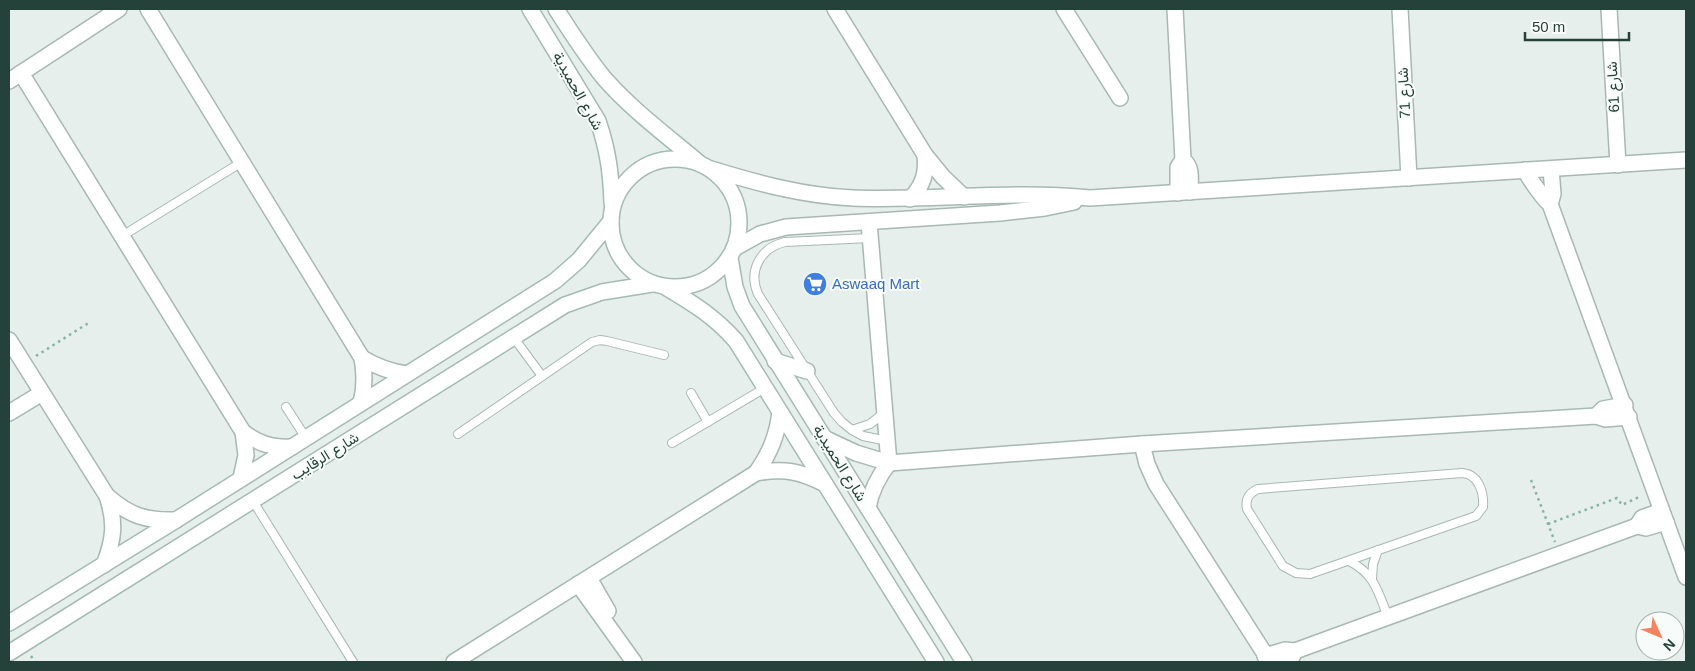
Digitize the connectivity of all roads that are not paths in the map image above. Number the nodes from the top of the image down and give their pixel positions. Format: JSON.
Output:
{"nodes":[{"id":1,"x":119,"y":9,"type":"edge"},
{"id":2,"x":148,"y":9,"type":"edge"},
{"id":3,"x":530,"y":9,"type":"edge"},
{"id":4,"x":556,"y":9,"type":"edge"},
{"id":5,"x":835,"y":9,"type":"edge"},
{"id":6,"x":1064,"y":9,"type":"edge"},
{"id":7,"x":1174,"y":9,"type":"edge"},
{"id":8,"x":1400,"y":9,"type":"edge"},
{"id":9,"x":1609,"y":9,"type":"edge"},
{"id":10,"x":15,"y":77,"type":"edge"},
{"id":11,"x":1120,"y":98,"type":"dead end"},
{"id":12,"x":925,"y":155,"type":"junction"},
{"id":13,"x":1686,"y":160,"type":"edge"},
{"id":14,"x":242,"y":162,"type":"junction"},
{"id":15,"x":1618,"y":164,"type":"junction"},
{"id":16,"x":706,"y":167,"type":"junction"},
{"id":17,"x":1550,"y":169,"type":"junction"},
{"id":18,"x":1525,"y":170,"type":"junction"},
{"id":19,"x":1409,"y":178,"type":"junction"},
{"id":20,"x":1184,"y":192,"type":"junction"},
{"id":21,"x":964,"y":197,"type":"junction"},
{"id":22,"x":1090,"y":198,"type":"junction"},
{"id":23,"x":910,"y":199,"type":"junction"},
{"id":24,"x":1550,"y":204,"type":"junction"},
{"id":25,"x":611,"y":216,"type":"junction"},
{"id":26,"x":869,"y":222,"type":"junction"},
{"id":27,"x":122,"y":236,"type":"junction"},
{"id":28,"x":870,"y":238,"type":"junction"},
{"id":29,"x":732,"y":253,"type":"junction"},
{"id":30,"x":652,"y":284,"type":"junction"},
{"id":31,"x":667,"y":288,"type":"junction"},
{"id":32,"x":514,"y":338,"type":"junction"},
{"id":33,"x":9,"y":340,"type":"edge"},
{"id":34,"x":664,"y":355,"type":"dead end"},
{"id":35,"x":362,"y":358,"type":"junction"},
{"id":36,"x":776,"y":361,"type":"junction"},
{"id":37,"x":807,"y":371,"type":"junction"},
{"id":38,"x":407,"y":374,"type":"junction"},
{"id":39,"x":542,"y":376,"type":"junction"},
{"id":40,"x":766,"y":388,"type":"junction"},
{"id":41,"x":42,"y":393,"type":"junction"},
{"id":42,"x":691,"y":394,"type":"dead end"},
{"id":43,"x":361,"y":404,"type":"junction"},
{"id":44,"x":286,"y":407,"type":"dead end"},
{"id":45,"x":1627,"y":411,"type":"junction"},
{"id":46,"x":780,"y":412,"type":"junction"},
{"id":47,"x":886,"y":412,"type":"junction"},
{"id":48,"x":9,"y":413,"type":"edge"},
{"id":49,"x":708,"y":422,"type":"junction"},
{"id":50,"x":852,"y":430,"type":"junction"},
{"id":51,"x":243,"y":432,"type":"junction"},
{"id":52,"x":458,"y":434,"type":"dead end"},
{"id":53,"x":306,"y":438,"type":"junction"},
{"id":54,"x":824,"y":438,"type":"junction"},
{"id":55,"x":888,"y":441,"type":"junction"},
{"id":56,"x":672,"y":443,"type":"dead end"},
{"id":57,"x":1142,"y":444,"type":"junction"},
{"id":58,"x":292,"y":447,"type":"junction"},
{"id":59,"x":889,"y":463,"type":"junction"},
{"id":60,"x":756,"y":473,"type":"junction"},
{"id":61,"x":241,"y":478,"type":"junction"},
{"id":62,"x":825,"y":484,"type":"junction"},
{"id":63,"x":107,"y":496,"type":"junction"},
{"id":64,"x":253,"y":501,"type":"junction"},
{"id":65,"x":868,"y":508,"type":"junction"},
{"id":66,"x":1664,"y":516,"type":"junction"},
{"id":67,"x":176,"y":520,"type":"junction"},
{"id":68,"x":1378,"y":550,"type":"junction"},
{"id":69,"x":1349,"y":561,"type":"junction"},
{"id":70,"x":104,"y":565,"type":"junction"},
{"id":71,"x":1686,"y":577,"type":"edge"},
{"id":72,"x":1372,"y":578,"type":"junction"},
{"id":73,"x":584,"y":581,"type":"junction"},
{"id":74,"x":1388,"y":617,"type":"junction"},
{"id":75,"x":9,"y":623,"type":"edge"},
{"id":76,"x":1295,"y":651,"type":"junction"},
{"id":77,"x":9,"y":653,"type":"edge"},
{"id":78,"x":1268,"y":659,"type":"edge"},
{"id":79,"x":353,"y":662,"type":"edge"},
{"id":80,"x":454,"y":662,"type":"edge"},
{"id":81,"x":634,"y":662,"type":"edge"},
{"id":82,"x":936,"y":662,"type":"edge"},
{"id":83,"x":964,"y":662,"type":"edge"},
{"id":84,"x":1283,"y":662,"type":"edge"}],
"edges":[{"from":1,"to":10,"type":"street"},
{"from":2,"to":14,"type":"street"},
{"from":3,"to":25,"type":"street","name":"شارع الحميدية"},
{"from":4,"to":16,"type":"street","name":"شارع الحميدية"},
{"from":5,"to":12,"type":"street"},
{"from":6,"to":11,"type":"street"},
{"from":7,"to":20,"type":"street"},
{"from":8,"to":19,"type":"street","name":"شارع 71"},
{"from":9,"to":15,"type":"street","name":"شارع 61"},
{"from":10,"to":27,"type":"street"},
{"from":12,"to":21,"type":"street"},
{"from":12,"to":23,"type":"street"},
{"from":13,"to":15,"type":"street"},
{"from":14,"to":27,"type":"lane"},
{"from":14,"to":35,"type":"street"},
{"from":15,"to":17,"type":"street"},
{"from":16,"to":23,"type":"street"},
{"from":16,"to":25,"type":"street"},
{"from":16,"to":29,"type":"street"},
{"from":17,"to":18,"type":"street"},
{"from":17,"to":24,"type":"street"},
{"from":18,"to":19,"type":"street"},
{"from":18,"to":24,"type":"street"},
{"from":19,"to":20,"type":"street"},
{"from":20,"to":22,"type":"street"},
{"from":21,"to":22,"type":"street"},
{"from":21,"to":23,"type":"street"},
{"from":22,"to":26,"type":"street"},
{"from":24,"to":45,"type":"street"},
{"from":25,"to":30,"type":"street"},
{"from":25,"to":38,"type":"street","name":"شارع الرقايب"},
{"from":26,"to":28,"type":"street"},
{"from":26,"to":29,"type":"street"},
{"from":27,"to":51,"type":"street"},
{"from":28,"to":37,"type":"lane"},
{"from":28,"to":47,"type":"street"},
{"from":29,"to":31,"type":"street"},
{"from":29,"to":36,"type":"street","name":"شارع الحميدية"},
{"from":30,"to":31,"type":"street"},
{"from":30,"to":32,"type":"street","name":"شارع الرقايب"},
{"from":31,"to":40,"type":"street","name":"شارع الحميدية"},
{"from":32,"to":39,"type":"lane"},
{"from":32,"to":64,"type":"street","name":"شارع الرقايب"},
{"from":33,"to":41,"type":"street"},
{"from":34,"to":39,"type":"lane"},
{"from":35,"to":38,"type":"street"},
{"from":35,"to":43,"type":"street"},
{"from":36,"to":37,"type":"street"},
{"from":36,"to":54,"type":"street","name":"شارع الحميدية"},
{"from":37,"to":50,"type":"lane"},
{"from":38,"to":43,"type":"street","name":"شارع الرقايب"},
{"from":39,"to":52,"type":"lane"},
{"from":40,"to":46,"type":"street","name":"شارع الحميدية"},
{"from":40,"to":49,"type":"lane"},
{"from":41,"to":48,"type":"street"},
{"from":41,"to":63,"type":"street"},
{"from":42,"to":49,"type":"lane"},
{"from":43,"to":53,"type":"street","name":"شارع الرقايب"},
{"from":44,"to":53,"type":"lane"},
{"from":45,"to":57,"type":"street"},
{"from":45,"to":66,"type":"street"},
{"from":46,"to":60,"type":"street"},
{"from":46,"to":62,"type":"street","name":"شارع الحميدية"},
{"from":47,"to":50,"type":"lane"},
{"from":47,"to":55,"type":"street"},
{"from":49,"to":56,"type":"lane"},
{"from":50,"to":55,"type":"lane"},
{"from":51,"to":58,"type":"street"},
{"from":51,"to":61,"type":"street"},
{"from":53,"to":58,"type":"street","name":"شارع الرقايب"},
{"from":54,"to":59,"type":"street"},
{"from":54,"to":65,"type":"street","name":"شارع الحميدية"},
{"from":55,"to":59,"type":"street"},
{"from":57,"to":59,"type":"street"},
{"from":57,"to":78,"type":"street"},
{"from":58,"to":61,"type":"street","name":"شارع الرقايب"},
{"from":59,"to":65,"type":"street"},
{"from":60,"to":62,"type":"street"},
{"from":60,"to":73,"type":"street"},
{"from":61,"to":67,"type":"street","name":"شارع الرقايب"},
{"from":62,"to":82,"type":"street","name":"شارع الحميدية"},
{"from":63,"to":67,"type":"street"},
{"from":63,"to":70,"type":"street"},
{"from":64,"to":77,"type":"street","name":"شارع الرقايب"},
{"from":64,"to":79,"type":"lane"},
{"from":65,"to":83,"type":"street","name":"شارع الحميدية"},
{"from":66,"to":71,"type":"street"},
{"from":66,"to":74,"type":"street"},
{"from":67,"to":70,"type":"street","name":"شارع الرقايب"},
{"from":68,"to":69,"type":"lane"},
{"from":68,"to":69,"type":"lane"},
{"from":68,"to":72,"type":"lane"},
{"from":69,"to":72,"type":"lane"},
{"from":70,"to":75,"type":"street","name":"شارع الرقايب"},
{"from":72,"to":74,"type":"lane"},
{"from":73,"to":80,"type":"street"},
{"from":73,"to":81,"type":"street"},
{"from":74,"to":76,"type":"street"},
{"from":76,"to":78,"type":"street"},
{"from":76,"to":84,"type":"street"}]}
